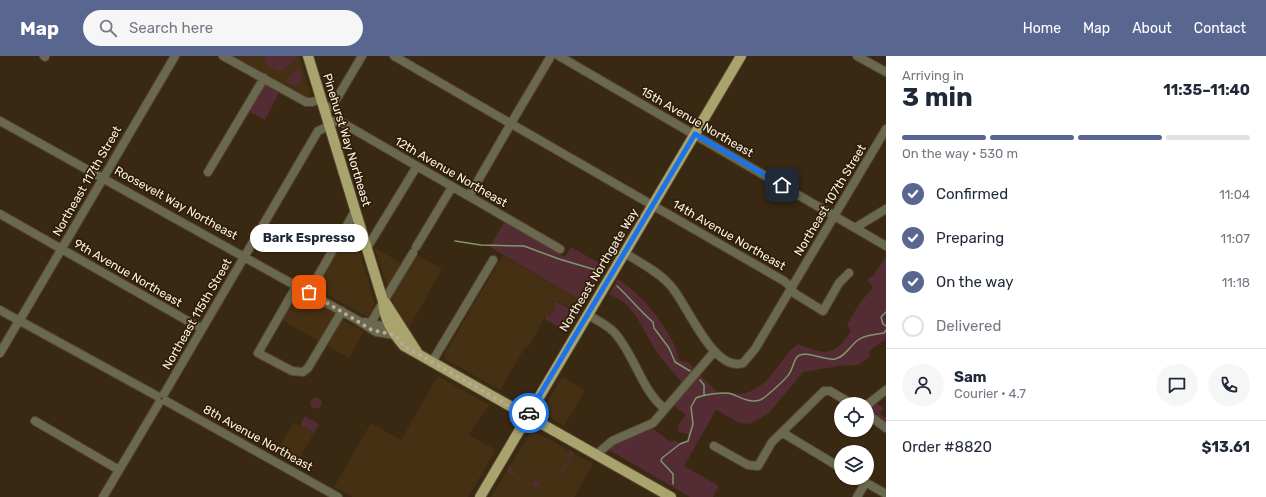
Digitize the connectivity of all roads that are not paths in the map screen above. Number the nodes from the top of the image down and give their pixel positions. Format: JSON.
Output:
{"nodes":[{"id":1,"x":175,"y":56,"type":"edge"},
{"id":2,"x":223,"y":56,"type":"edge"},
{"id":3,"x":308,"y":56,"type":"edge"},
{"id":4,"x":362,"y":56,"type":"edge"},
{"id":5,"x":394,"y":56,"type":"edge"},
{"id":6,"x":551,"y":56,"type":"edge"},
{"id":7,"x":559,"y":56,"type":"edge"},
{"id":8,"x":741,"y":56,"type":"edge"},
{"id":9,"x":857,"y":56,"type":"edge"},
{"id":10,"x":886,"y":72,"type":"edge"},
{"id":11,"x":264,"y":78,"type":"junction"},
{"id":12,"x":321,"y":99,"type":"junction"},
{"id":13,"x":324,"y":111,"type":"junction"},
{"id":14,"x":0,"y":121,"type":"edge"},
{"id":15,"x":511,"y":124,"type":"junction"},
{"id":16,"x":329,"y":125,"type":"junction"},
{"id":17,"x":886,"y":129,"type":"edge"},
{"id":18,"x":695,"y":134,"type":"junction"},
{"id":19,"x":417,"y":166,"type":"junction"},
{"id":20,"x":208,"y":172,"type":"dead end"},
{"id":21,"x":103,"y":178,"type":"junction"},
{"id":22,"x":452,"y":187,"type":"junction"},
{"id":23,"x":469,"y":196,"type":"junction"},
{"id":24,"x":653,"y":205,"type":"junction"},
{"id":25,"x":886,"y":210,"type":"edge"},
{"id":26,"x":355,"y":211,"type":"junction"},
{"id":27,"x":0,"y":214,"type":"edge"},
{"id":28,"x":835,"y":216,"type":"junction"},
{"id":29,"x":855,"y":228,"type":"junction"},
{"id":30,"x":886,"y":246,"type":"edge"},
{"id":31,"x":368,"y":248,"type":"junction"},
{"id":32,"x":62,"y":249,"type":"junction"},
{"id":33,"x":560,"y":249,"type":"dead end"},
{"id":34,"x":625,"y":253,"type":"junction"},
{"id":35,"x":245,"y":256,"type":"junction"},
{"id":36,"x":493,"y":260,"type":"dead end"},
{"id":37,"x":849,"y":273,"type":"dead end"},
{"id":38,"x":297,"y":285,"type":"junction"},
{"id":39,"x":792,"y":288,"type":"junction"},
{"id":40,"x":309,"y":292,"type":"junction"},
{"id":41,"x":383,"y":301,"type":"junction"},
{"id":42,"x":0,"y":310,"type":"edge"},
{"id":43,"x":342,"y":311,"type":"junction"},
{"id":44,"x":588,"y":315,"type":"junction"},
{"id":45,"x":19,"y":321,"type":"junction"},
{"id":46,"x":359,"y":321,"type":"junction"},
{"id":47,"x":370,"y":324,"type":"junction"},
{"id":48,"x":202,"y":329,"type":"junction"},
{"id":49,"x":396,"y":332,"type":"junction"},
{"id":50,"x":714,"y":352,"type":"junction"},
{"id":51,"x":0,"y":353,"type":"edge"},
{"id":52,"x":432,"y":362,"type":"junction"},
{"id":53,"x":886,"y":390,"type":"edge"},
{"id":54,"x":840,"y":397,"type":"edge"},
{"id":55,"x":161,"y":399,"type":"junction"},
{"id":56,"x":874,"y":399,"type":"edge"},
{"id":57,"x":664,"y":409,"type":"junction"},
{"id":58,"x":527,"y":416,"type":"junction"},
{"id":59,"x":874,"y":419,"type":"edge"},
{"id":60,"x":35,"y":421,"type":"dead end"},
{"id":61,"x":886,"y":428,"type":"edge"},
{"id":62,"x":783,"y":433,"type":"junction"},
{"id":63,"x":714,"y":446,"type":"dead end"},
{"id":64,"x":596,"y":455,"type":"junction"},
{"id":65,"x":834,"y":464,"type":"edge"},
{"id":66,"x":119,"y":470,"type":"junction"},
{"id":67,"x":861,"y":485,"type":"edge"},
{"id":68,"x":871,"y":485,"type":"edge"},
{"id":69,"x":886,"y":494,"type":"edge"},
{"id":70,"x":103,"y":497,"type":"edge"},
{"id":71,"x":338,"y":497,"type":"edge"},
{"id":72,"x":480,"y":497,"type":"edge"},
{"id":73,"x":671,"y":497,"type":"edge"},
{"id":74,"x":857,"y":497,"type":"edge"}],
"edges":[{"from":1,"to":21,"type":"street","name":"Northeast 117th Street"},
{"from":2,"to":11,"type":"street"},
{"from":3,"to":12,"type":"main road","name":"Pinehurst Way Northeast"},
{"from":4,"to":13,"type":"street"},
{"from":5,"to":15,"type":"street","name":"14th Avenue Northeast"},
{"from":6,"to":15,"type":"street"},
{"from":7,"to":18,"type":"street","name":"15th Avenue Northeast"},
{"from":8,"to":18,"type":"main road","name":"Northeast Northgate Way"},
{"from":9,"to":10,"type":"street"},
{"from":11,"to":12,"type":"street"},
{"from":11,"to":20,"type":"street"},
{"from":12,"to":13,"type":"main road","name":"Pinehurst Way Northeast"},
{"from":13,"to":16,"type":"main road","name":"Pinehurst Way Northeast"},
{"from":14,"to":21,"type":"street","name":"Roosevelt Way Northeast"},
{"from":15,"to":23,"type":"street"},
{"from":15,"to":24,"type":"street","name":"14th Avenue Northeast"},
{"from":16,"to":19,"type":"street","name":"12th Avenue Northeast"},
{"from":16,"to":26,"type":"main road","name":"Pinehurst Way Northeast"},
{"from":16,"to":35,"type":"street","name":"Northeast 115th Street"},
{"from":17,"to":28,"type":"street","name":"Northeast 107th Street"},
{"from":18,"to":24,"type":"main road","name":"Northeast Northgate Way"},
{"from":18,"to":28,"type":"street","name":"15th Avenue Northeast"},
{"from":19,"to":22,"type":"street","name":"12th Avenue Northeast"},
{"from":19,"to":31,"type":"street"},
{"from":21,"to":32,"type":"street","name":"Northeast 117th Street"},
{"from":21,"to":35,"type":"street","name":"Roosevelt Way Northeast"},
{"from":22,"to":23,"type":"street","name":"12th Avenue Northeast"},
{"from":22,"to":41,"type":"street"},
{"from":23,"to":33,"type":"street","name":"12th Avenue Northeast"},
{"from":24,"to":34,"type":"main road","name":"Northeast Northgate Way"},
{"from":24,"to":39,"type":"street","name":"14th Avenue Northeast"},
{"from":25,"to":29,"type":"street"},
{"from":26,"to":31,"type":"main road","name":"Pinehurst Way Northeast"},
{"from":26,"to":40,"type":"street"},
{"from":27,"to":32,"type":"street","name":"9th Avenue Northeast"},
{"from":28,"to":29,"type":"street","name":"15th Avenue Northeast"},
{"from":28,"to":39,"type":"street","name":"Northeast 107th Street"},
{"from":29,"to":30,"type":"street","name":"15th Avenue Northeast"},
{"from":31,"to":41,"type":"main road","name":"Pinehurst Way Northeast"},
{"from":32,"to":45,"type":"street","name":"Northeast 117th Street"},
{"from":32,"to":48,"type":"street","name":"9th Avenue Northeast"},
{"from":34,"to":44,"type":"main road","name":"Northeast Northgate Way"},
{"from":34,"to":50,"type":"street"},
{"from":35,"to":38,"type":"street","name":"Roosevelt Way Northeast"},
{"from":35,"to":48,"type":"street","name":"Northeast 115th Street"},
{"from":36,"to":52,"type":"street"},
{"from":37,"to":39,"type":"street","name":"14th Avenue Northeast"},
{"from":38,"to":40,"type":"street","name":"Roosevelt Way Northeast"},
{"from":38,"to":43,"type":"street"},
{"from":39,"to":50,"type":"street","name":"Northeast 107th Street"},
{"from":40,"to":43,"type":"street","name":"Roosevelt Way Northeast"},
{"from":41,"to":47,"type":"street"},
{"from":41,"to":49,"type":"main road","name":"Pinehurst Way Northeast"},
{"from":42,"to":45,"type":"street","name":"8th Avenue Northeast"},
{"from":43,"to":46,"type":"street","name":"Roosevelt Way Northeast"},
{"from":44,"to":57,"type":"street"},
{"from":44,"to":58,"type":"main road","name":"Northeast Northgate Way"},
{"from":45,"to":51,"type":"street","name":"Northeast 117th Street"},
{"from":45,"to":55,"type":"street","name":"8th Avenue Northeast"},
{"from":46,"to":47,"type":"street","name":"Roosevelt Way Northeast"},
{"from":46,"to":49,"type":"street","name":"Roosevelt Way Northeast"},
{"from":47,"to":49,"type":"street","name":"Roosevelt Way Northeast"},
{"from":48,"to":55,"type":"street","name":"Northeast 115th Street"},
{"from":49,"to":52,"type":"main road"},
{"from":50,"to":57,"type":"street"},
{"from":52,"to":58,"type":"main road"},
{"from":53,"to":56,"type":"street"},
{"from":54,"to":62,"type":"street"},
{"from":55,"to":66,"type":"street","name":"Northeast 115th Street"},
{"from":55,"to":71,"type":"street","name":"8th Avenue Northeast"},
{"from":57,"to":64,"type":"street"},
{"from":58,"to":64,"type":"main road"},
{"from":58,"to":72,"type":"main road","name":"Northeast Northgate Way"},
{"from":59,"to":61,"type":"street"},
{"from":60,"to":66,"type":"street"},
{"from":62,"to":63,"type":"street"},
{"from":62,"to":65,"type":"street"},
{"from":64,"to":73,"type":"main road"},
{"from":66,"to":70,"type":"street","name":"Northeast 115th Street"},
{"from":67,"to":74,"type":"street"},
{"from":68,"to":69,"type":"street"}]}
